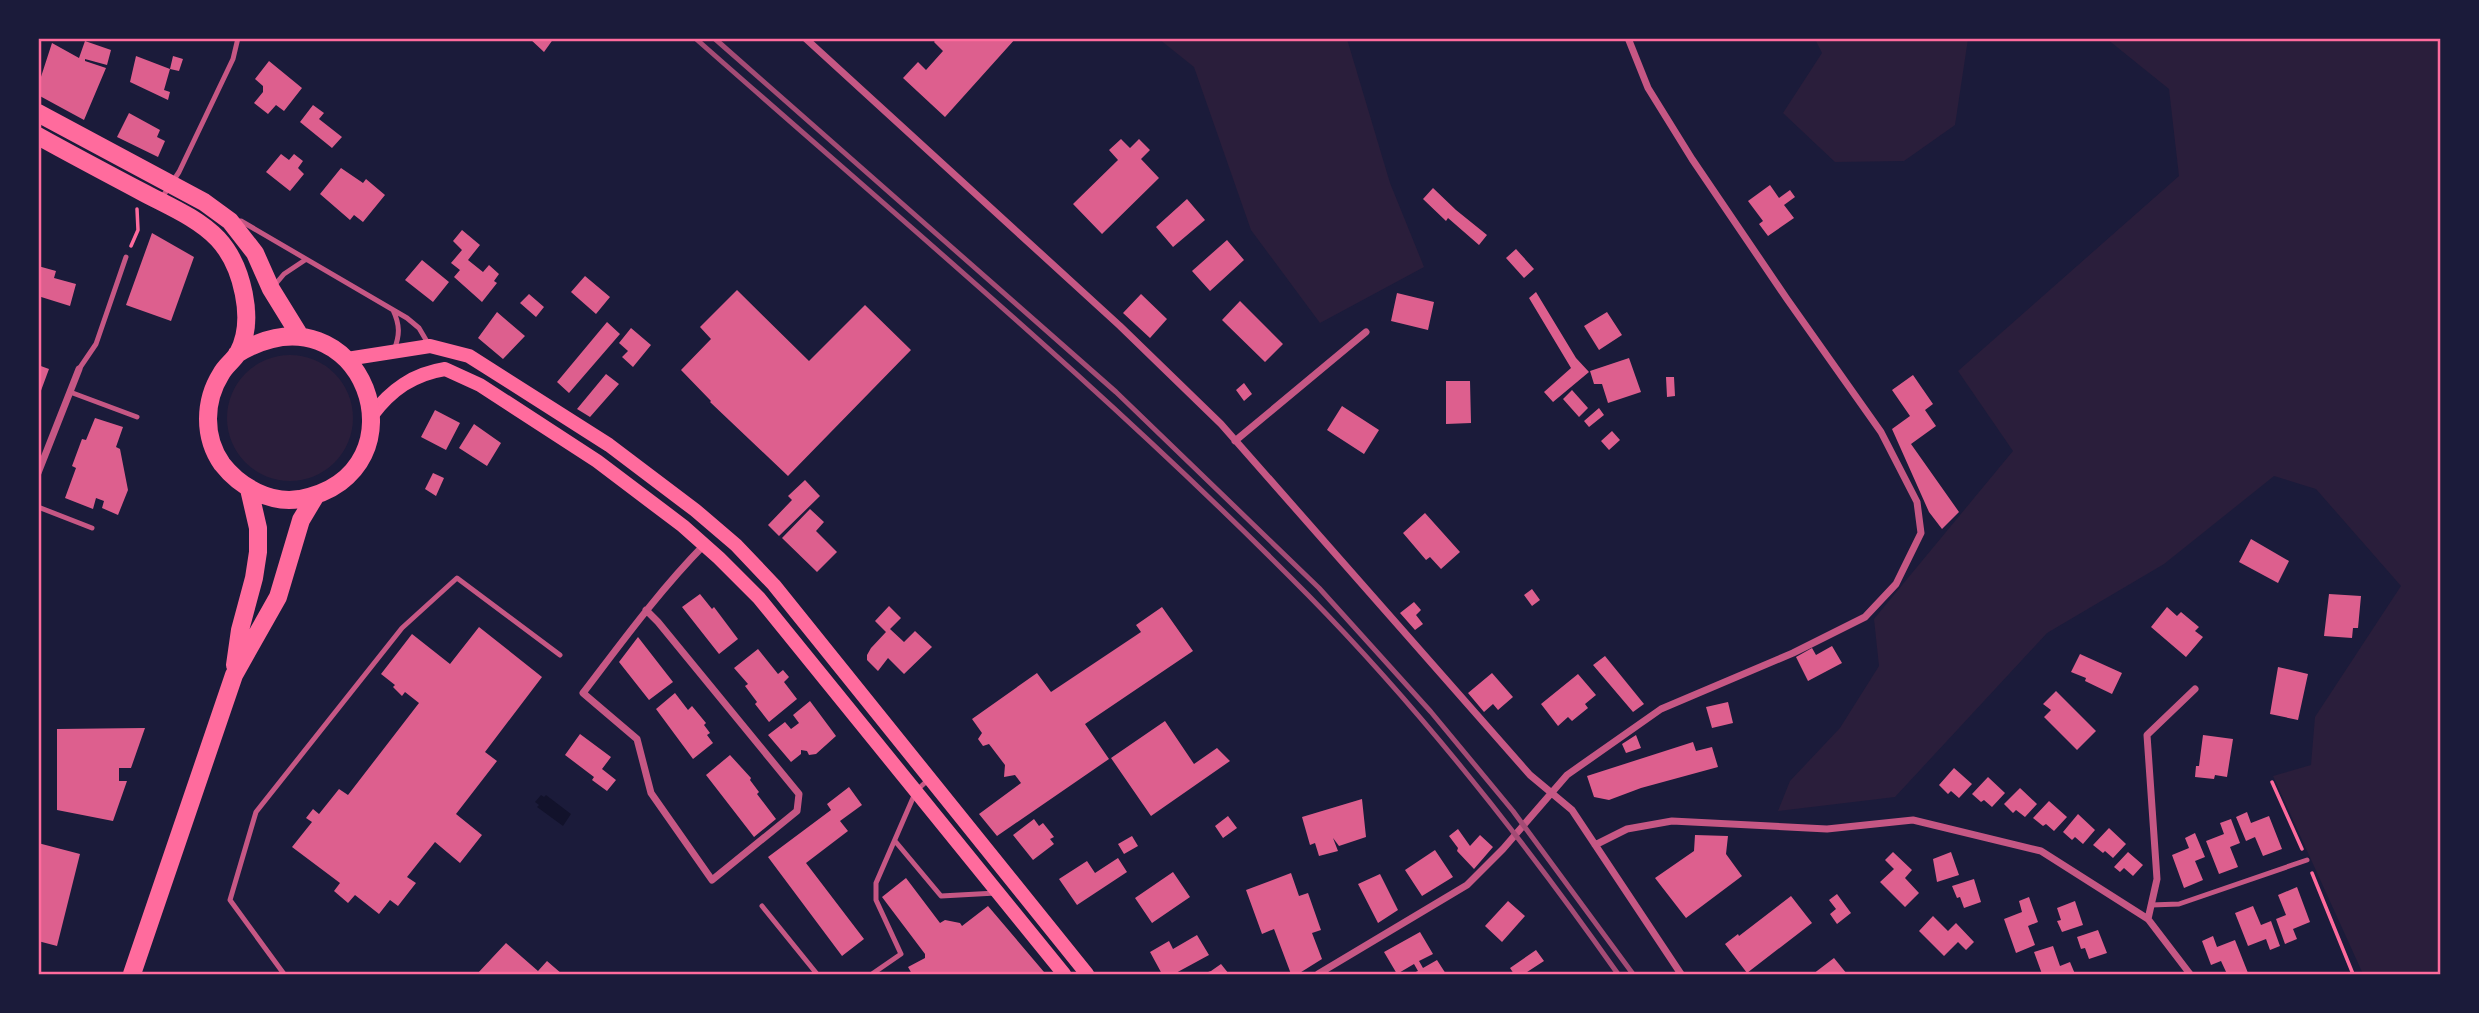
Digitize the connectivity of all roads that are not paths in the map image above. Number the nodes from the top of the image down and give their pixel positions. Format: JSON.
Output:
{"nodes":[{"id":1,"x":239,"y":38,"type":"edge"},
{"id":2,"x":805,"y":38,"type":"edge"},
{"id":3,"x":1628,"y":38,"type":"edge"},
{"id":4,"x":38,"y":113,"type":"edge"},
{"id":5,"x":38,"y":136,"type":"edge"},
{"id":6,"x":171,"y":184,"type":"junction"},
{"id":7,"x":160,"y":201,"type":"junction"},
{"id":8,"x":230,"y":220,"type":"junction"},
{"id":9,"x":126,"y":257,"type":"road end"},
{"id":10,"x":305,"y":260,"type":"junction"},
{"id":11,"x":271,"y":289,"type":"junction"},
{"id":12,"x":393,"y":310,"type":"junction"},
{"id":13,"x":1366,"y":332,"type":"dead end"},
{"id":14,"x":300,"y":336,"type":"junction"},
{"id":15,"x":430,"y":346,"type":"junction"},
{"id":16,"x":393,"y":352,"type":"junction"},
{"id":17,"x":237,"y":354,"type":"junction"},
{"id":18,"x":347,"y":359,"type":"junction"},
{"id":19,"x":79,"y":369,"type":"joint"},
{"id":20,"x":70,"y":392,"type":"junction"},
{"id":21,"x":372,"y":415,"type":"junction"},
{"id":22,"x":137,"y":417,"type":"dead end"},
{"id":23,"x":1236,"y":441,"type":"junction"},
{"id":24,"x":38,"y":473,"type":"edge"},
{"id":25,"x":249,"y":489,"type":"junction"},
{"id":26,"x":316,"y":495,"type":"junction"},
{"id":27,"x":38,"y":508,"type":"edge"},
{"id":28,"x":92,"y":528,"type":"dead end"},
{"id":29,"x":704,"y":544,"type":"junction"},
{"id":30,"x":646,"y":610,"type":"junction"},
{"id":31,"x":560,"y":655,"type":"dead end"},
{"id":32,"x":234,"y":676,"type":"junction"},
{"id":33,"x":2194,"y":689,"type":"dead end"},
{"id":34,"x":929,"y":779,"type":"junction"},
{"id":35,"x":916,"y":791,"type":"junction"},
{"id":36,"x":1551,"y":793,"type":"junction"},
{"id":37,"x":895,"y":841,"type":"junction"},
{"id":38,"x":1595,"y":845,"type":"junction"},
{"id":39,"x":2307,"y":860,"type":"road end"},
{"id":40,"x":999,"y":893,"type":"junction"},
{"id":41,"x":2151,"y":905,"type":"junction"},
{"id":42,"x":762,"y":906,"type":"dead end"},
{"id":43,"x":2148,"y":919,"type":"junction"},
{"id":44,"x":132,"y":975,"type":"edge"},
{"id":45,"x":284,"y":975,"type":"edge"},
{"id":46,"x":817,"y":975,"type":"edge"},
{"id":47,"x":872,"y":975,"type":"edge"},
{"id":48,"x":1064,"y":975,"type":"edge"},
{"id":49,"x":1087,"y":975,"type":"edge"},
{"id":50,"x":1318,"y":975,"type":"edge"},
{"id":51,"x":1681,"y":975,"type":"edge"},
{"id":52,"x":2190,"y":975,"type":"edge"}],
"edges":[{"from":1,"to":6,"type":"lane"},
{"from":2,"to":23,"type":"street"},
{"from":3,"to":36,"type":"street"},
{"from":4,"to":6,"type":"main road"},
{"from":5,"to":7,"type":"main road"},
{"from":6,"to":7,"type":"lane"},
{"from":6,"to":8,"type":"main road"},
{"from":7,"to":17,"type":"main road"},
{"from":8,"to":10,"type":"lane"},
{"from":8,"to":11,"type":"main road"},
{"from":9,"to":19,"type":"lane"},
{"from":10,"to":11,"type":"lane"},
{"from":10,"to":12,"type":"lane"},
{"from":11,"to":14,"type":"main road"},
{"from":12,"to":15,"type":"lane"},
{"from":12,"to":16,"type":"lane"},
{"from":13,"to":23,"type":"street"},
{"from":14,"to":17,"type":"main road"},
{"from":14,"to":18,"type":"main road"},
{"from":15,"to":16,"type":"main road"},
{"from":15,"to":34,"type":"main road"},
{"from":16,"to":18,"type":"main road"},
{"from":17,"to":25,"type":"main road"},
{"from":18,"to":21,"type":"main road"},
{"from":19,"to":20,"type":"street"},
{"from":20,"to":22,"type":"lane"},
{"from":20,"to":24,"type":"street"},
{"from":21,"to":26,"type":"main road"},
{"from":21,"to":29,"type":"main road"},
{"from":23,"to":36,"type":"street"},
{"from":25,"to":26,"type":"main road"},
{"from":25,"to":32,"type":"main road"},
{"from":26,"to":32,"type":"main road"},
{"from":27,"to":28,"type":"lane"},
{"from":29,"to":30,"type":"street"},
{"from":29,"to":35,"type":"main road"},
{"from":30,"to":30,"type":"street"},
{"from":31,"to":45,"type":"lane"},
{"from":32,"to":44,"type":"main road"},
{"from":33,"to":41,"type":"street"},
{"from":34,"to":35,"type":"lane"},
{"from":34,"to":49,"type":"main road"},
{"from":35,"to":37,"type":"lane"},
{"from":35,"to":40,"type":"main road"},
{"from":36,"to":38,"type":"street"},
{"from":36,"to":50,"type":"street"},
{"from":37,"to":40,"type":"lane"},
{"from":37,"to":47,"type":"lane"},
{"from":38,"to":43,"type":"street"},
{"from":38,"to":51,"type":"street"},
{"from":39,"to":41,"type":"lane"},
{"from":40,"to":48,"type":"main road"},
{"from":41,"to":43,"type":"street"},
{"from":42,"to":46,"type":"lane"},
{"from":43,"to":52,"type":"street"}]}
